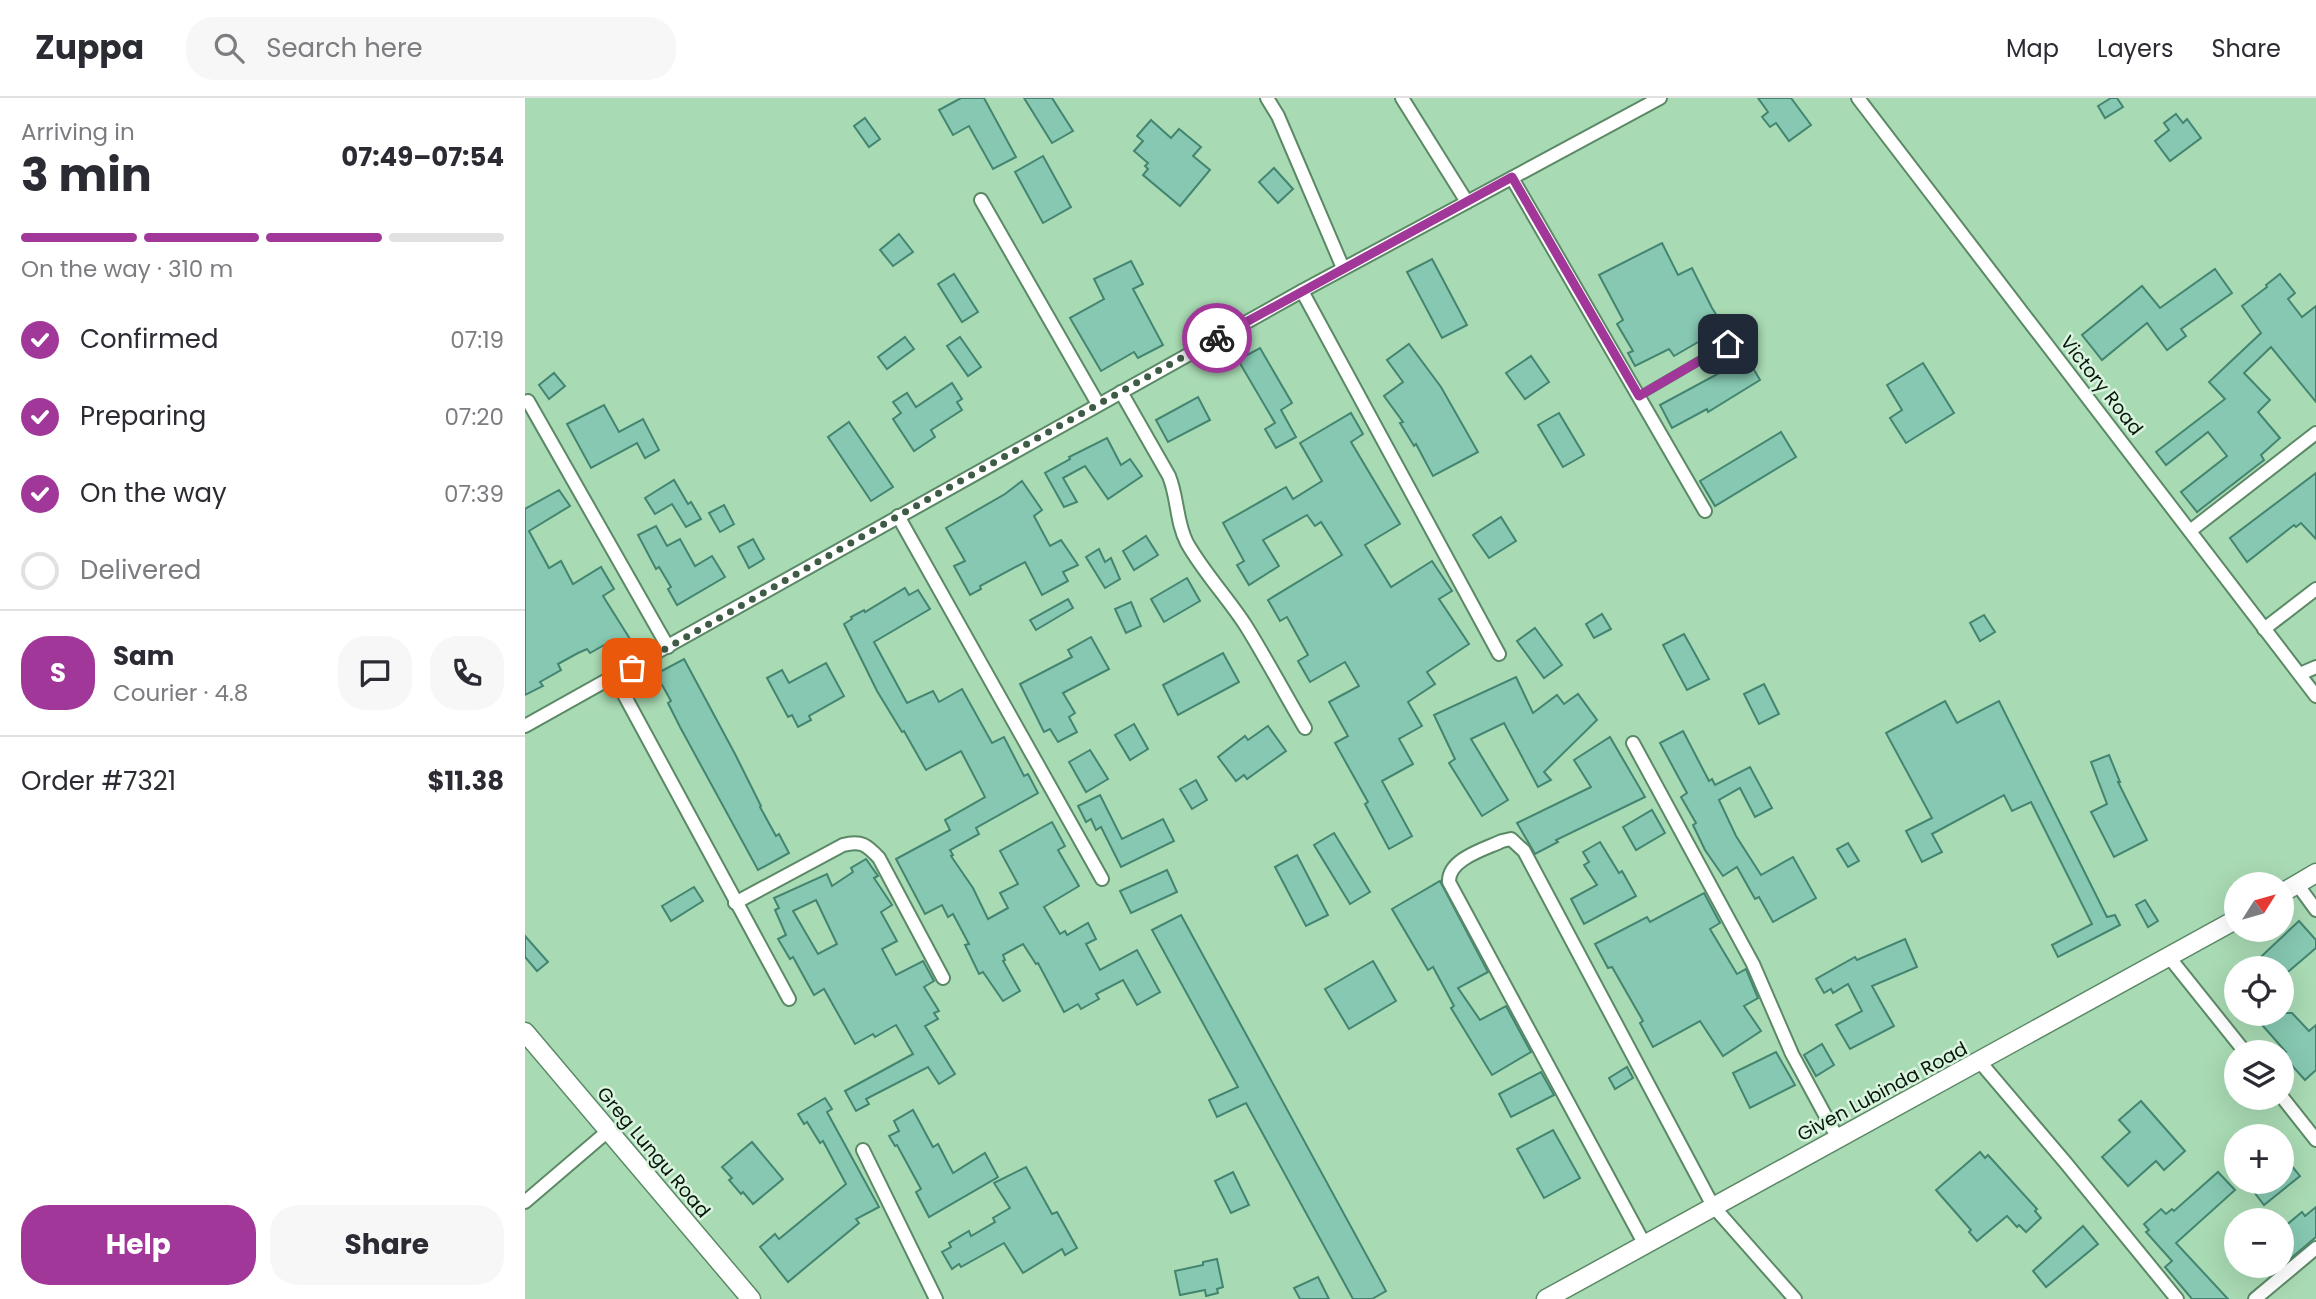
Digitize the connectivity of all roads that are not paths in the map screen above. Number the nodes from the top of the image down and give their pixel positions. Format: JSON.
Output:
{"nodes":[{"id":1,"x":1267,"y":98,"type":"edge"},
{"id":2,"x":1402,"y":98,"type":"edge"},
{"id":3,"x":1660,"y":98,"type":"edge"},
{"id":4,"x":1858,"y":98,"type":"edge"},
{"id":5,"x":1512,"y":177,"type":"junction"},
{"id":6,"x":981,"y":200,"type":"dead end"},
{"id":7,"x":1467,"y":202,"type":"junction"},
{"id":8,"x":1343,"y":268,"type":"junction"},
{"id":9,"x":1302,"y":291,"type":"junction"},
{"id":10,"x":1728,"y":344,"type":"dead end"},
{"id":11,"x":1121,"y":391,"type":"junction"},
{"id":12,"x":1639,"y":396,"type":"junction"},
{"id":13,"x":528,"y":401,"type":"dead end"},
{"id":14,"x":1098,"y":404,"type":"junction"},
{"id":15,"x":2316,"y":433,"type":"edge"},
{"id":16,"x":1705,"y":511,"type":"dead end"},
{"id":17,"x":898,"y":516,"type":"junction"},
{"id":18,"x":2190,"y":531,"type":"junction"},
{"id":19,"x":2316,"y":589,"type":"edge"},
{"id":20,"x":2264,"y":629,"type":"junction"},
{"id":21,"x":668,"y":648,"type":"junction"},
{"id":22,"x":1499,"y":654,"type":"dead end"},
{"id":23,"x":2316,"y":667,"type":"edge"},
{"id":24,"x":2300,"y":674,"type":"junction"},
{"id":25,"x":615,"y":678,"type":"junction"},
{"id":26,"x":2316,"y":696,"type":"edge"},
{"id":27,"x":525,"y":726,"type":"edge"},
{"id":28,"x":1305,"y":728,"type":"dead end"},
{"id":29,"x":1633,"y":743,"type":"dead end"},
{"id":30,"x":2316,"y":873,"type":"edge"},
{"id":31,"x":1102,"y":879,"type":"dead end"},
{"id":32,"x":2294,"y":887,"type":"edge"},
{"id":33,"x":2294,"y":892,"type":"edge"},
{"id":34,"x":736,"y":903,"type":"junction"},
{"id":35,"x":2316,"y":910,"type":"edge"},
{"id":36,"x":2224,"y":926,"type":"edge"},
{"id":37,"x":2169,"y":957,"type":"junction"},
{"id":38,"x":943,"y":978,"type":"dead end"},
{"id":39,"x":789,"y":999,"type":"dead end"},
{"id":40,"x":525,"y":1032,"type":"edge"},
{"id":41,"x":2235,"y":1040,"type":"edge"},
{"id":42,"x":1980,"y":1062,"type":"junction"},
{"id":43,"x":2292,"y":1110,"type":"edge"},
{"id":44,"x":608,"y":1131,"type":"junction"},
{"id":45,"x":1837,"y":1137,"type":"junction"},
{"id":46,"x":2316,"y":1140,"type":"edge"},
{"id":47,"x":863,"y":1150,"type":"dead end"},
{"id":48,"x":525,"y":1202,"type":"edge"},
{"id":49,"x":1713,"y":1206,"type":"junction"},
{"id":50,"x":1645,"y":1245,"type":"junction"},
{"id":51,"x":2316,"y":1248,"type":"edge"},
{"id":52,"x":751,"y":1299,"type":"edge"},
{"id":53,"x":936,"y":1299,"type":"edge"},
{"id":54,"x":1546,"y":1299,"type":"edge"},
{"id":55,"x":1795,"y":1299,"type":"edge"},
{"id":56,"x":2177,"y":1299,"type":"edge"},
{"id":57,"x":2255,"y":1299,"type":"edge"}],
"edges":[{"from":1,"to":8,"type":"street"},
{"from":2,"to":7,"type":"street"},
{"from":3,"to":5,"type":"street"},
{"from":4,"to":18,"type":"street","name":"Victory Road"},
{"from":5,"to":7,"type":"street"},
{"from":5,"to":12,"type":"street"},
{"from":6,"to":14,"type":"street"},
{"from":7,"to":8,"type":"street"},
{"from":8,"to":9,"type":"street"},
{"from":9,"to":11,"type":"street"},
{"from":9,"to":22,"type":"street"},
{"from":10,"to":12,"type":"lane"},
{"from":11,"to":14,"type":"street"},
{"from":11,"to":28,"type":"street"},
{"from":12,"to":16,"type":"street"},
{"from":13,"to":21,"type":"street"},
{"from":14,"to":17,"type":"street"},
{"from":15,"to":18,"type":"street"},
{"from":17,"to":21,"type":"street"},
{"from":17,"to":31,"type":"street"},
{"from":18,"to":20,"type":"street","name":"Victory Road"},
{"from":19,"to":20,"type":"street"},
{"from":20,"to":24,"type":"street","name":"Victory Road"},
{"from":21,"to":25,"type":"street"},
{"from":23,"to":24,"type":"street"},
{"from":24,"to":26,"type":"street","name":"Victory Road"},
{"from":25,"to":27,"type":"street"},
{"from":25,"to":34,"type":"street"},
{"from":29,"to":45,"type":"street"},
{"from":30,"to":32,"type":"street"},
{"from":33,"to":35,"type":"street"},
{"from":34,"to":38,"type":"street"},
{"from":34,"to":39,"type":"street"},
{"from":36,"to":37,"type":"street","name":"Given Lubinda Road"},
{"from":37,"to":41,"type":"street"},
{"from":37,"to":42,"type":"street","name":"Given Lubinda Road"},
{"from":40,"to":44,"type":"street","name":"Greg Lungu Road"},
{"from":42,"to":45,"type":"street","name":"Given Lubinda Road"},
{"from":42,"to":56,"type":"street"},
{"from":43,"to":46,"type":"street"},
{"from":44,"to":48,"type":"street"},
{"from":44,"to":52,"type":"street","name":"Greg Lungu Road"},
{"from":45,"to":49,"type":"street","name":"Given Lubinda Road"},
{"from":47,"to":53,"type":"street"},
{"from":49,"to":50,"type":"street","name":"Given Lubinda Road"},
{"from":49,"to":50,"type":"street"},
{"from":49,"to":55,"type":"street"},
{"from":50,"to":54,"type":"street","name":"Given Lubinda Road"},
{"from":51,"to":57,"type":"street"}]}
